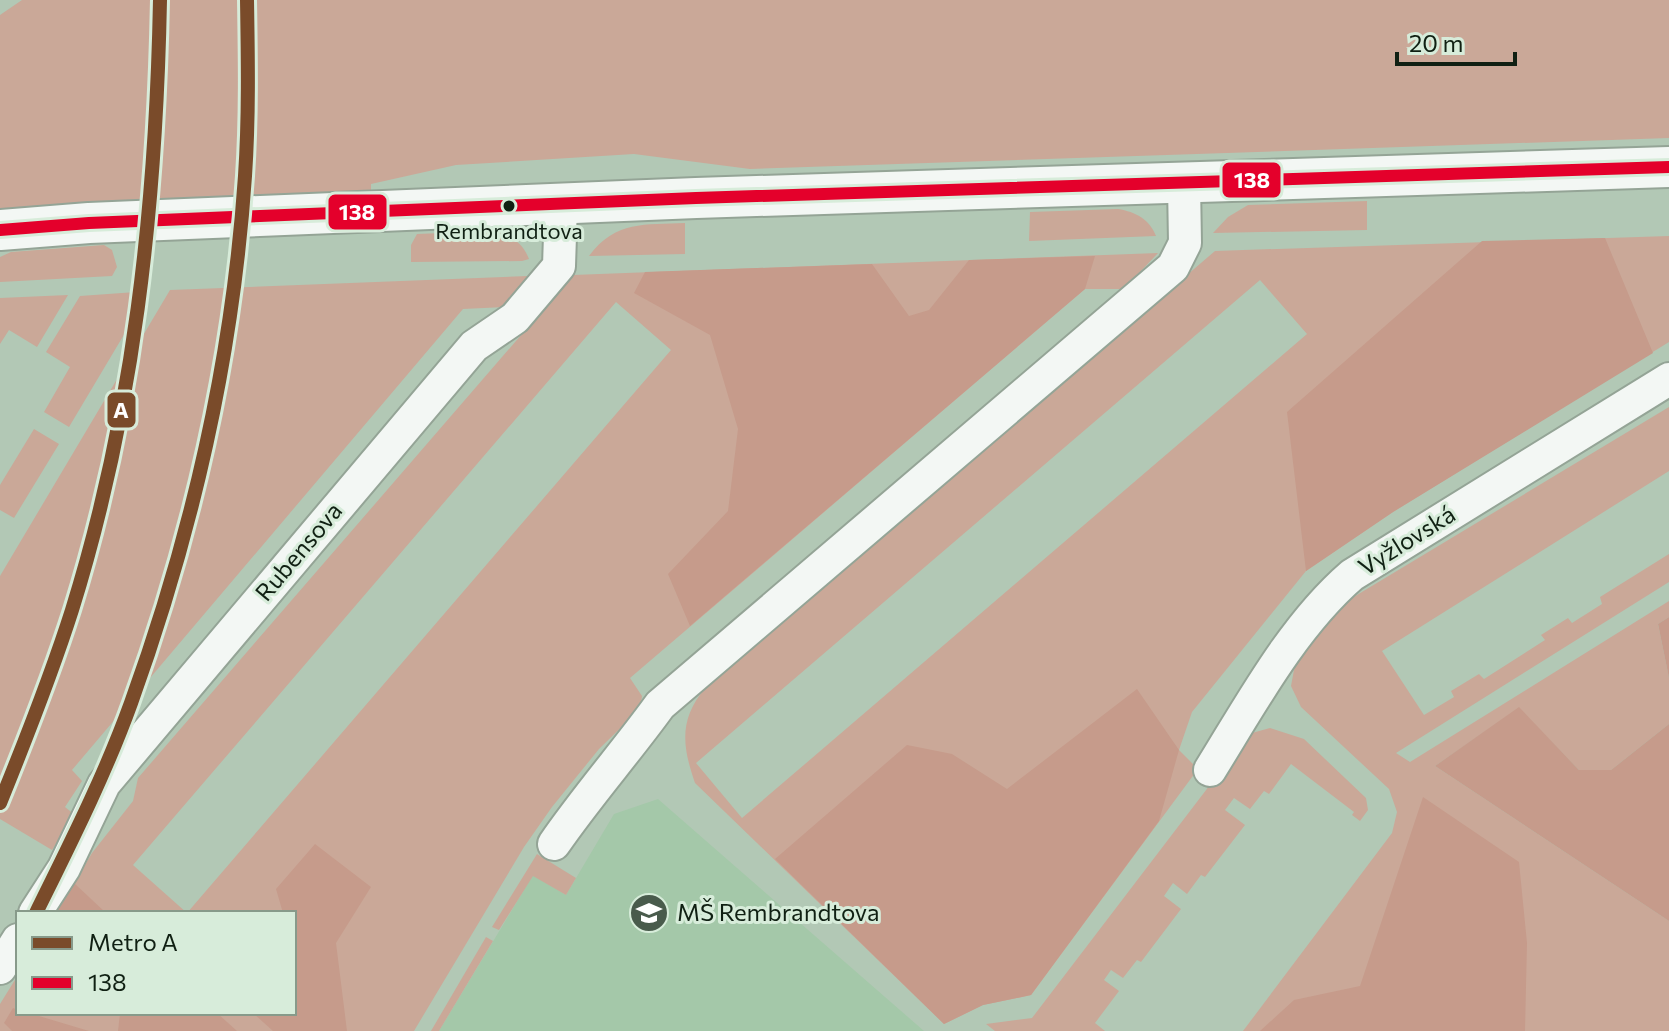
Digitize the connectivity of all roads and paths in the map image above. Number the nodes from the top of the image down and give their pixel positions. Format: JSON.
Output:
{"nodes":[{"id":1,"x":1669,"y":167,"type":"edge"},
{"id":2,"x":1184,"y":184,"type":"junction"},
{"id":3,"x":561,"y":205,"type":"junction"},
{"id":4,"x":0,"y":230,"type":"edge"},
{"id":5,"x":1669,"y":379,"type":"edge"},
{"id":6,"x":1210,"y":770,"type":"dead end"},
{"id":7,"x":554,"y":844,"type":"dead end"},
{"id":8,"x":36,"y":911,"type":"edge"},
{"id":9,"x":16,"y":943,"type":"edge"},
{"id":10,"x":0,"y":968,"type":"edge"}],
"edges":[{"from":1,"to":2,"type":"street"},
{"from":2,"to":3,"type":"street"},
{"from":2,"to":7,"type":"street"},
{"from":3,"to":4,"type":"street"},
{"from":3,"to":8,"type":"street","name":"Rubensova"},
{"from":5,"to":6,"type":"street","name":"Vyžlovská"},
{"from":9,"to":10,"type":"street"}]}
